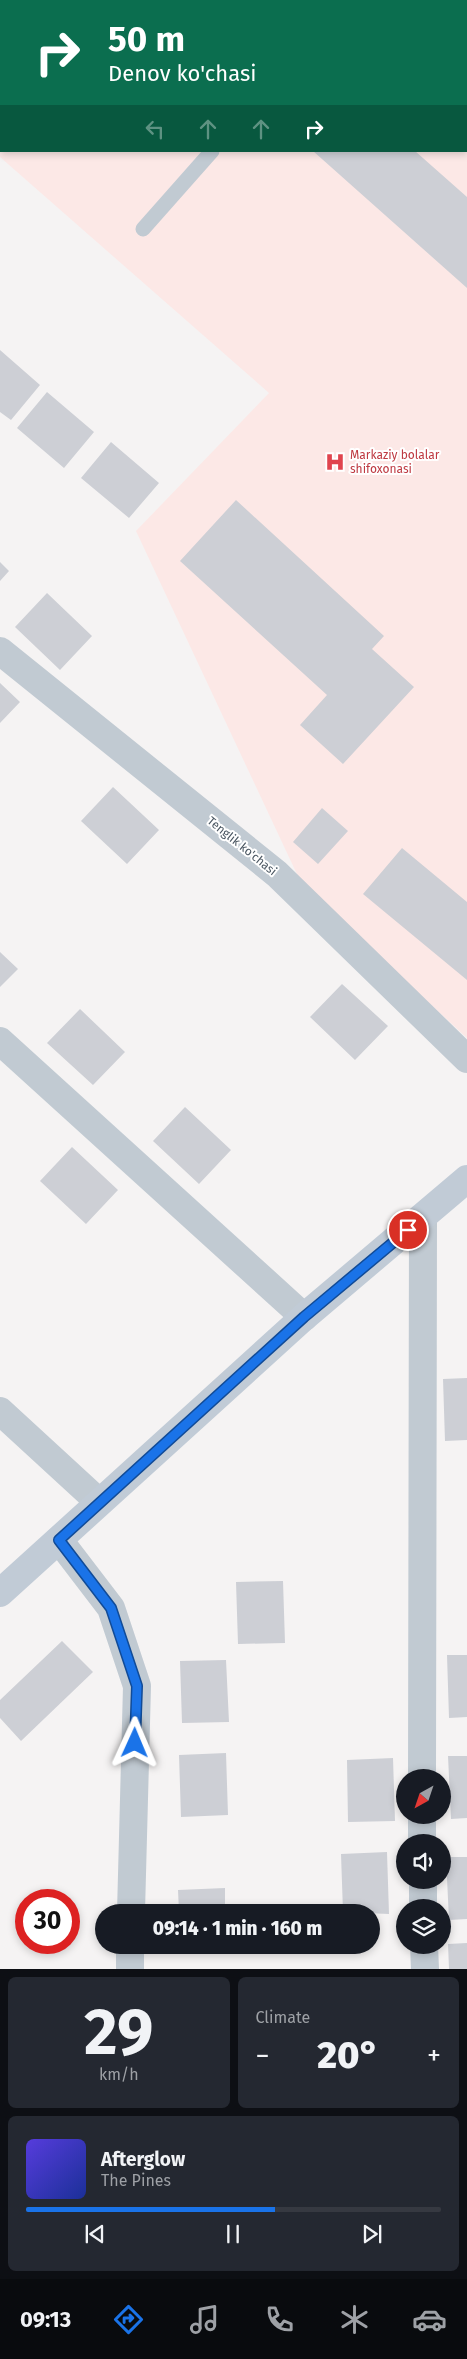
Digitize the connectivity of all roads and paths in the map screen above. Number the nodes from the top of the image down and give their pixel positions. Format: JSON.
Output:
{"nodes":[{"id":1,"x":211,"y":152,"type":"edge"},
{"id":2,"x":143,"y":230,"type":"dead end"},
{"id":3,"x":0,"y":651,"type":"edge"},
{"id":4,"x":0,"y":1041,"type":"edge"},
{"id":5,"x":467,"y":1060,"type":"edge"},
{"id":6,"x":467,"y":1179,"type":"edge"},
{"id":7,"x":423,"y":1218,"type":"junction"},
{"id":8,"x":304,"y":1317,"type":"junction"},
{"id":9,"x":0,"y":1411,"type":"edge"},
{"id":10,"x":99,"y":1502,"type":"junction"},
{"id":11,"x":59,"y":1540,"type":"junction"},
{"id":12,"x":0,"y":1594,"type":"edge"},
{"id":13,"x":422,"y":1769,"type":"edge"},
{"id":14,"x":131,"y":1904,"type":"edge"},
{"id":15,"x":130,"y":1954,"type":"edge"},
{"id":16,"x":424,"y":1954,"type":"edge"},
{"id":17,"x":130,"y":1969,"type":"edge"},
{"id":18,"x":424,"y":1969,"type":"edge"}],
"edges":[{"from":1,"to":2,"type":"lane"},
{"from":3,"to":5,"type":"street","name":"Tenglik ko'chasi"},
{"from":4,"to":8,"type":"street"},
{"from":6,"to":7,"type":"street"},
{"from":7,"to":8,"type":"street"},
{"from":7,"to":13,"type":"street"},
{"from":8,"to":10,"type":"street"},
{"from":9,"to":10,"type":"street"},
{"from":10,"to":11,"type":"street"},
{"from":11,"to":12,"type":"street"},
{"from":11,"to":14,"type":"street"},
{"from":15,"to":17,"type":"street"},
{"from":16,"to":18,"type":"street"}]}
